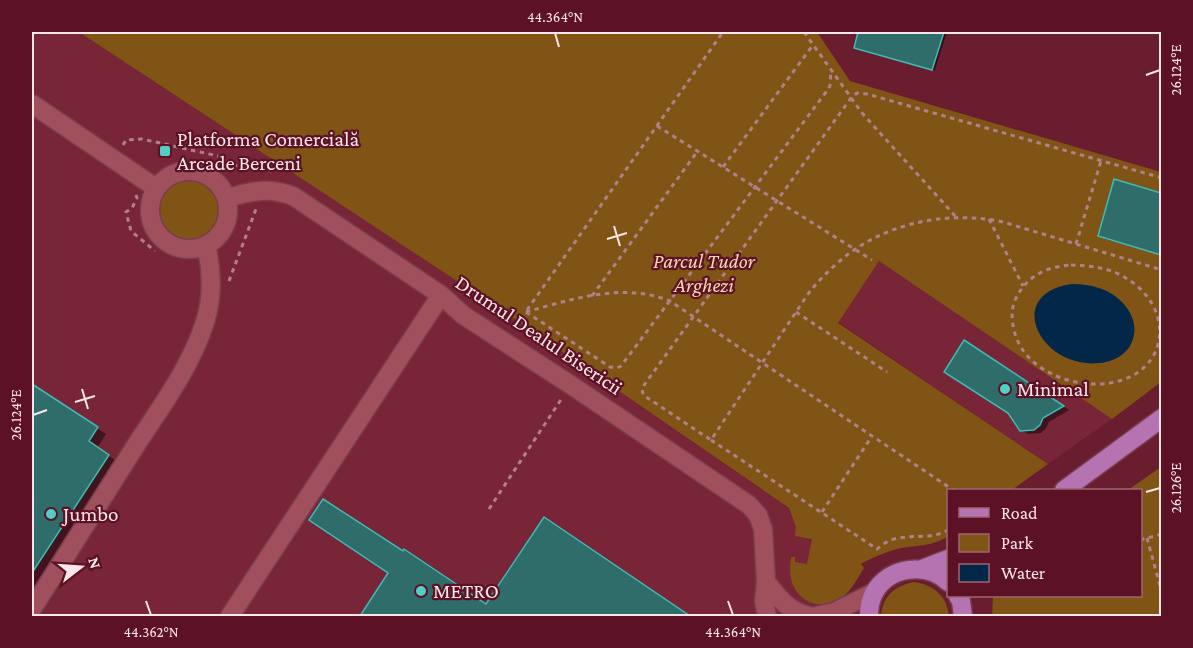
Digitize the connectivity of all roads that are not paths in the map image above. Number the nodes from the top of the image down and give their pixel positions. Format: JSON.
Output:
{"nodes":[{"id":1,"x":32,"y":104,"type":"edge"},
{"id":2,"x":156,"y":188,"type":"junction"},
{"id":3,"x":226,"y":198,"type":"junction"},
{"id":4,"x":206,"y":245,"type":"junction"},
{"id":5,"x":441,"y":295,"type":"junction"},
{"id":6,"x":1161,"y":418,"type":"edge"},
{"id":7,"x":1065,"y":489,"type":"edge"},
{"id":8,"x":947,"y":559,"type":"edge"},
{"id":9,"x":922,"y":569,"type":"junction"},
{"id":10,"x":947,"y":581,"type":"edge"},
{"id":11,"x":766,"y":582,"type":"junction"},
{"id":12,"x":875,"y":592,"type":"junction"},
{"id":13,"x":32,"y":609,"type":"edge"},
{"id":14,"x":231,"y":616,"type":"edge"},
{"id":15,"x":767,"y":616,"type":"edge"},
{"id":16,"x":809,"y":616,"type":"edge"},
{"id":17,"x":816,"y":616,"type":"edge"},
{"id":18,"x":868,"y":616,"type":"edge"}],
"edges":[{"from":1,"to":2,"type":"street"},
{"from":2,"to":3,"type":"street"},
{"from":2,"to":4,"type":"street"},
{"from":3,"to":4,"type":"street"},
{"from":3,"to":5,"type":"street","name":"Drumul Dealul Bisericii"},
{"from":4,"to":13,"type":"street"},
{"from":5,"to":11,"type":"street","name":"Drumul Dealul Bisericii"},
{"from":5,"to":14,"type":"street"},
{"from":6,"to":7,"type":"main road"},
{"from":8,"to":9,"type":"main road"},
{"from":9,"to":10,"type":"main road"},
{"from":9,"to":12,"type":"main road"},
{"from":11,"to":15,"type":"street","name":"Drumul Dealul Bisericii"},
{"from":11,"to":16,"type":"street"},
{"from":12,"to":17,"type":"street"},
{"from":12,"to":18,"type":"main road"}]}
